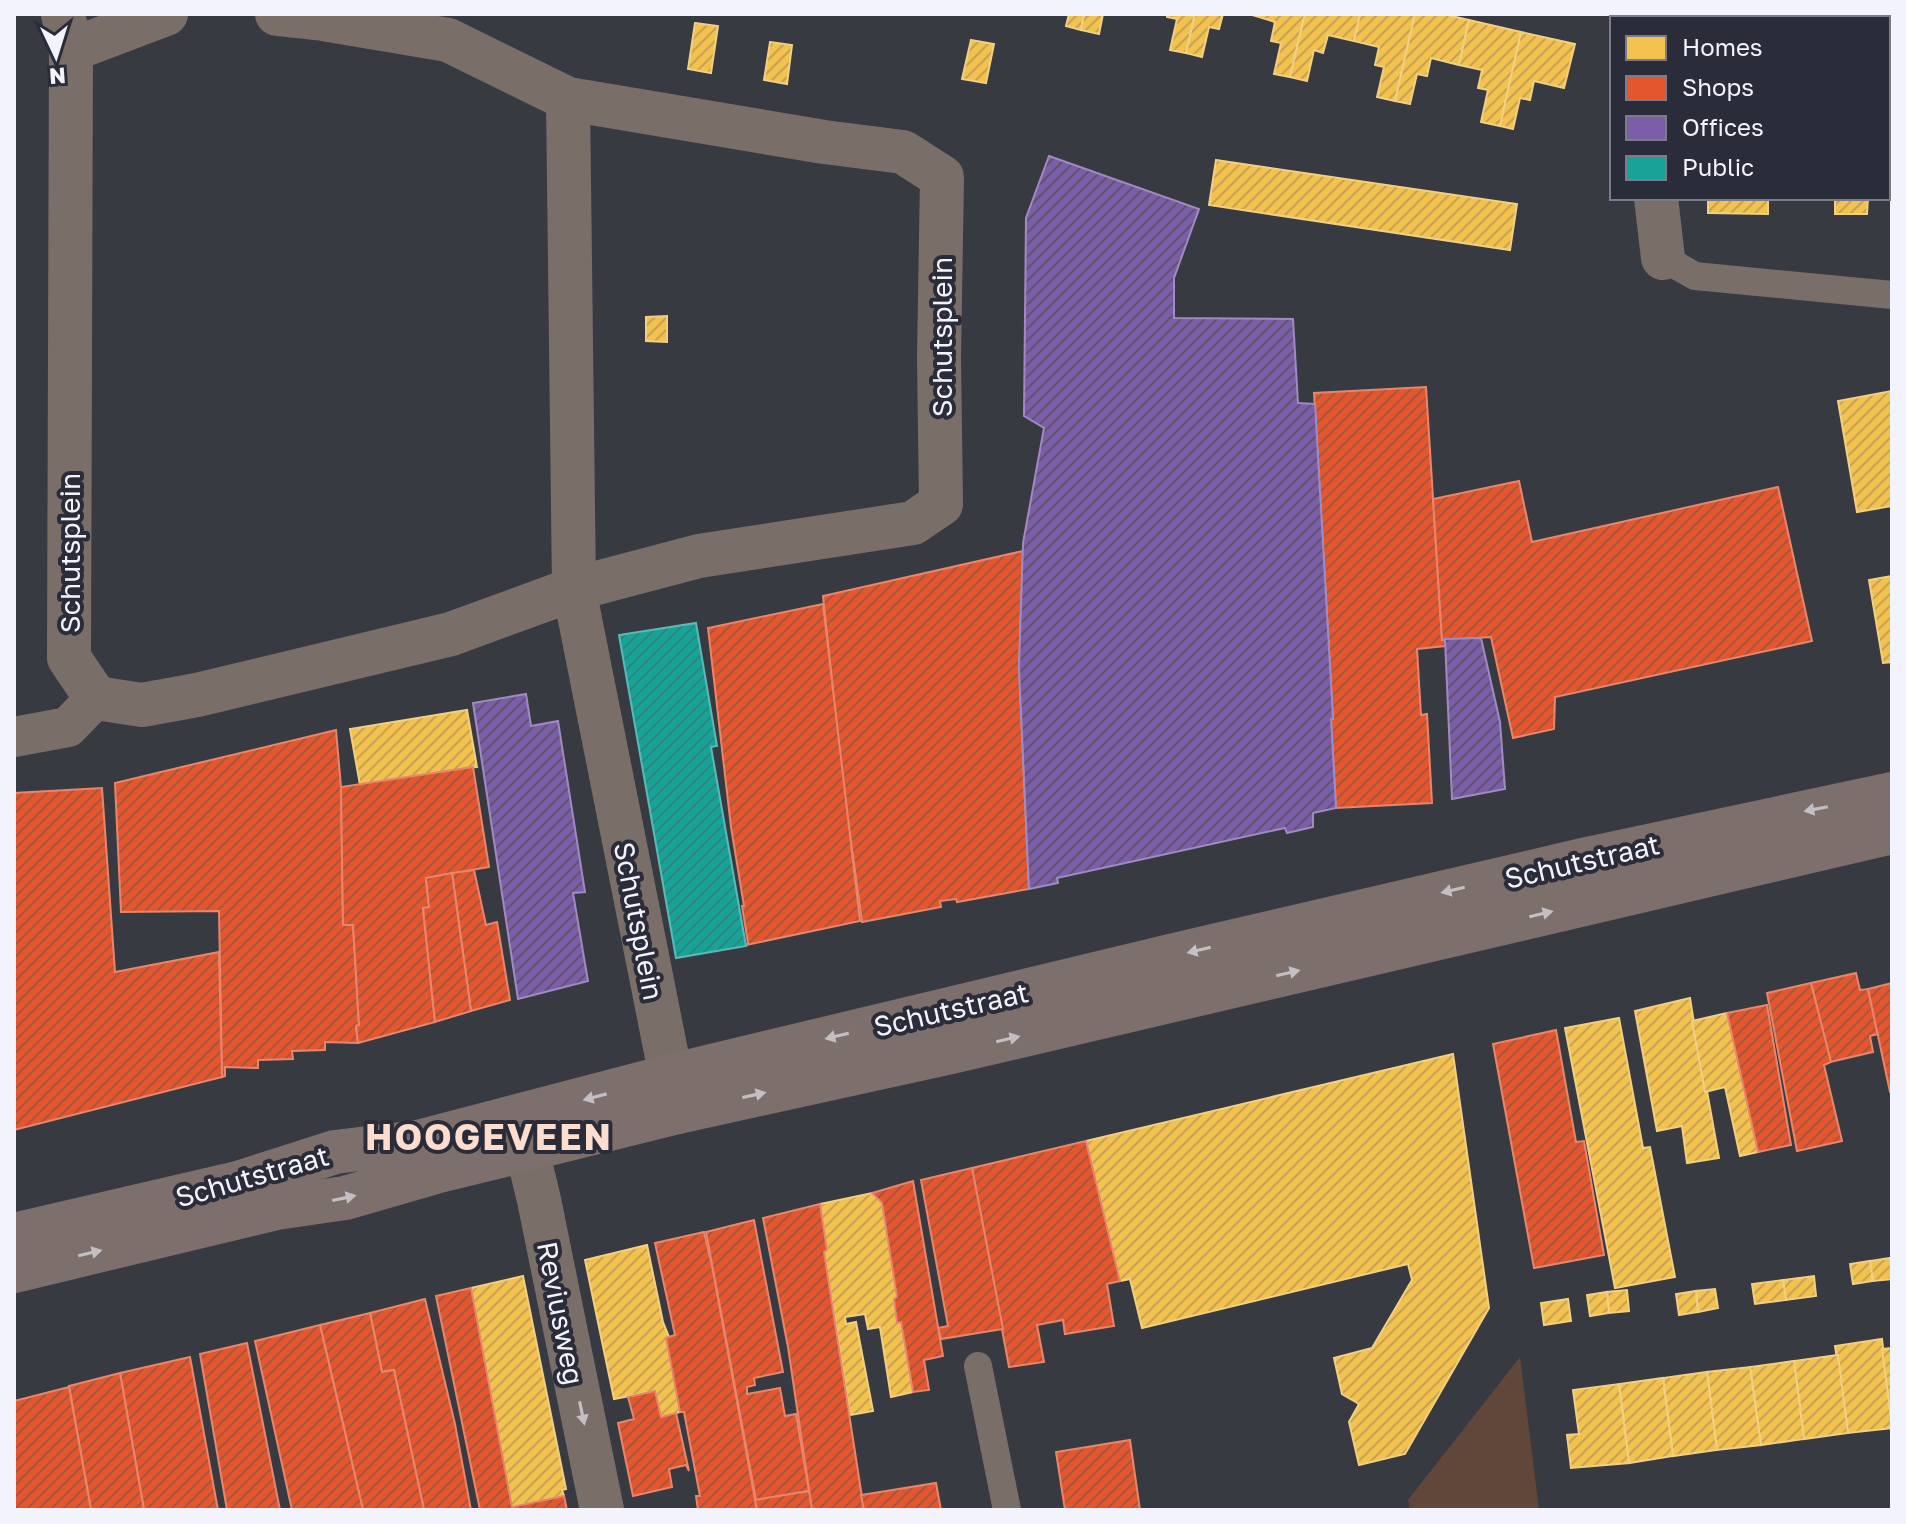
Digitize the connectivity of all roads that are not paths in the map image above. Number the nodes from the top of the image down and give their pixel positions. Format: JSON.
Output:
{"nodes":[{"id":1,"x":166,"y":14,"type":"edge"},
{"id":2,"x":277,"y":14,"type":"edge"},
{"id":3,"x":67,"y":32,"type":"edge"},
{"id":4,"x":568,"y":99,"type":"junction"},
{"id":5,"x":1656,"y":200,"type":"edge"},
{"id":6,"x":1663,"y":258,"type":"joint"},
{"id":7,"x":1892,"y":295,"type":"edge"},
{"id":8,"x":574,"y":589,"type":"junction"},
{"id":9,"x":96,"y":698,"type":"junction"},
{"id":10,"x":14,"y":737,"type":"edge"},
{"id":11,"x":1892,"y":794,"type":"edge"},
{"id":12,"x":1892,"y":832,"type":"edge"},
{"id":13,"x":674,"y":1094,"type":"junction"},
{"id":14,"x":523,"y":1133,"type":"junction"},
{"id":15,"x":14,"y":1235,"type":"edge"},
{"id":16,"x":14,"y":1271,"type":"edge"},
{"id":17,"x":978,"y":1366,"type":"dead end"},
{"id":18,"x":602,"y":1510,"type":"edge"},
{"id":19,"x":1007,"y":1510,"type":"edge"}],
"edges":[{"from":1,"to":3,"type":"street","name":"Schutsplein"},
{"from":2,"to":4,"type":"street","name":"Schutsplein"},
{"from":3,"to":9,"type":"street","name":"Schutsplein"},
{"from":4,"to":8,"type":"street","name":"Schutsplein"},
{"from":4,"to":8,"type":"street","name":"Schutsplein"},
{"from":5,"to":6,"type":"street"},
{"from":6,"to":7,"type":"lane"},
{"from":8,"to":9,"type":"street","name":"Schutsplein"},
{"from":8,"to":13,"type":"street","name":"Schutsplein"},
{"from":9,"to":10,"type":"street"},
{"from":11,"to":13,"type":"main road","name":"Schutstraat","one_way":true},
{"from":13,"to":12,"type":"main road","name":"Schutstraat","one_way":true},
{"from":13,"to":14,"type":"main road","name":"Schutstraat"},
{"from":14,"to":15,"type":"main road","name":"Schutstraat"},
{"from":16,"to":14,"type":"main road","name":"Schutstraat","one_way":true},
{"from":14,"to":18,"type":"street","name":"Reviusweg","one_way":true},
{"from":17,"to":19,"type":"lane"}]}
